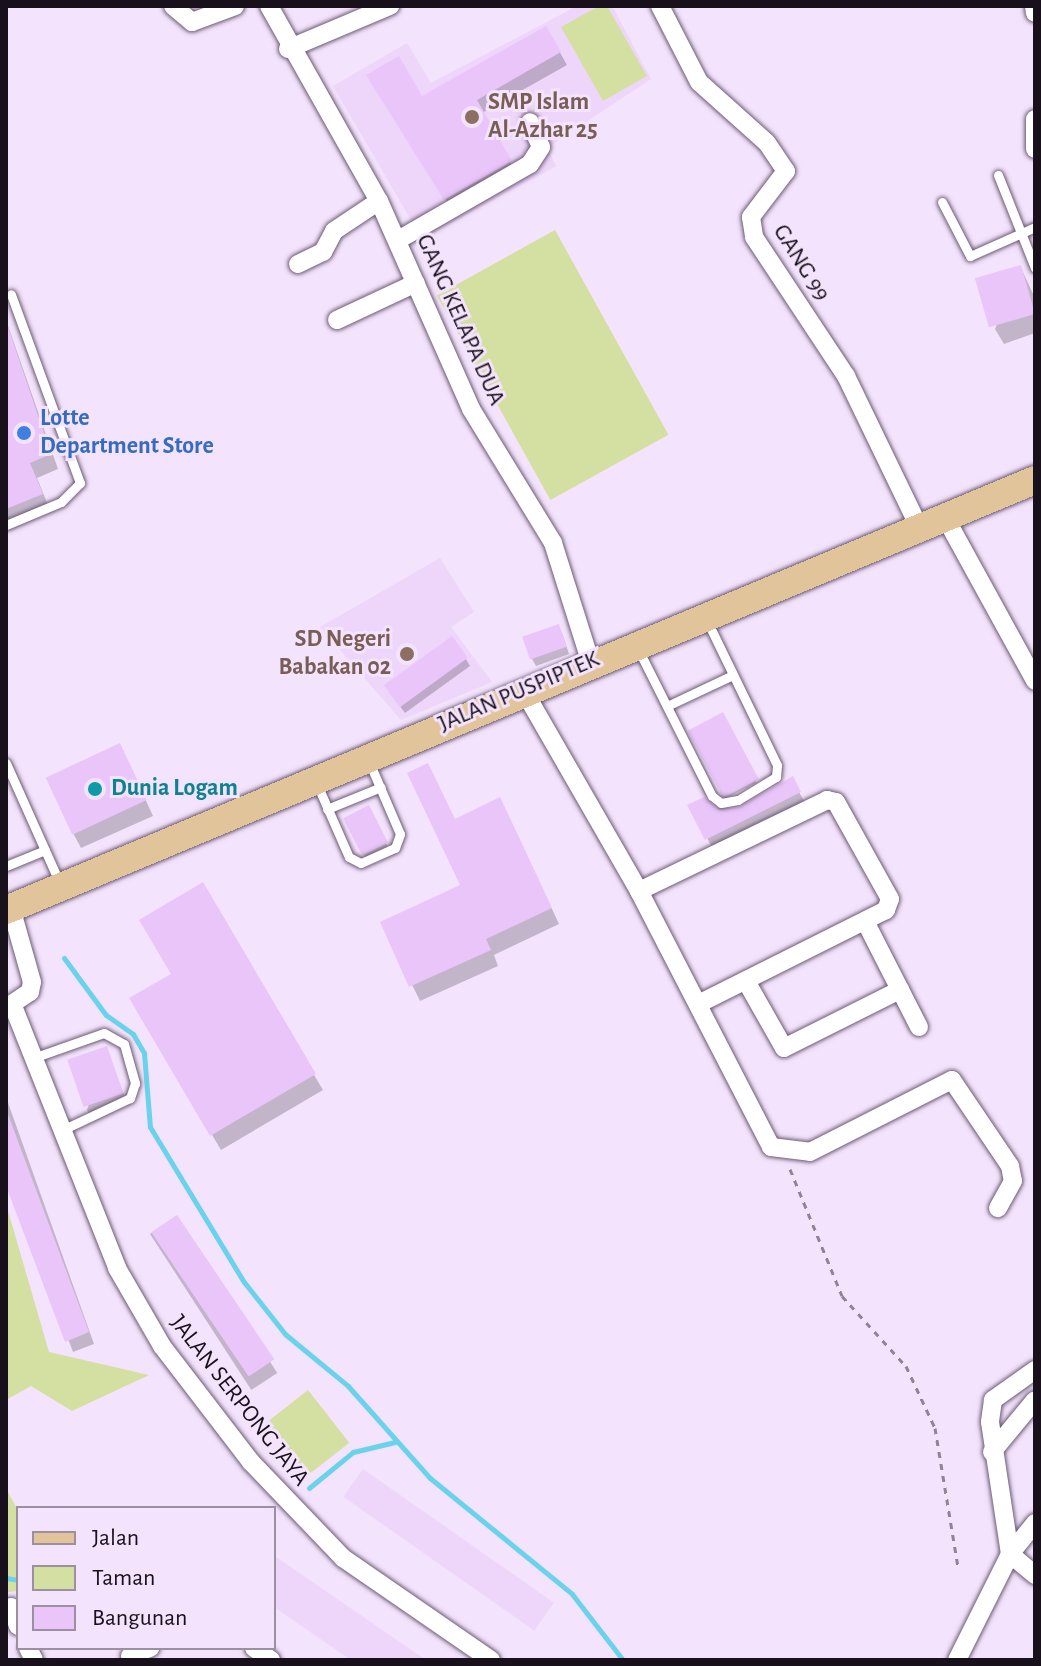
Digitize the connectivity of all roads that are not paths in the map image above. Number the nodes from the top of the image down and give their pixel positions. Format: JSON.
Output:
{"nodes":[{"id":1,"x":173,"y":6,"type":"edge"},
{"id":2,"x":235,"y":6,"type":"edge"},
{"id":3,"x":269,"y":6,"type":"edge"},
{"id":4,"x":390,"y":6,"type":"edge"},
{"id":5,"x":660,"y":6,"type":"edge"},
{"id":6,"x":1034,"y":6,"type":"edge"},
{"id":7,"x":1035,"y":13,"type":"edge"},
{"id":8,"x":288,"y":49,"type":"junction"},
{"id":9,"x":1035,"y":119,"type":"edge"},
{"id":10,"x":530,"y":122,"type":"dead end"},
{"id":11,"x":1035,"y":149,"type":"edge"},
{"id":12,"x":998,"y":175,"type":"dead end"},
{"id":13,"x":379,"y":201,"type":"junction"},
{"id":14,"x":942,"y":202,"type":"dead end"},
{"id":15,"x":1035,"y":227,"type":"edge"},
{"id":16,"x":1020,"y":235,"type":"junction"},
{"id":17,"x":398,"y":240,"type":"junction"},
{"id":18,"x":298,"y":264,"type":"dead end"},
{"id":19,"x":1035,"y":268,"type":"edge"},
{"id":20,"x":416,"y":283,"type":"junction"},
{"id":21,"x":11,"y":294,"type":"dead end"},
{"id":22,"x":337,"y":320,"type":"dead end"},
{"id":23,"x":1035,"y":480,"type":"edge"},
{"id":24,"x":945,"y":517,"type":"junction"},
{"id":25,"x":6,"y":525,"type":"edge"},
{"id":26,"x":919,"y":527,"type":"junction"},
{"id":27,"x":703,"y":614,"type":"junction"},
{"id":28,"x":634,"y":642,"type":"junction"},
{"id":29,"x":590,"y":660,"type":"junction"},
{"id":30,"x":733,"y":675,"type":"junction"},
{"id":31,"x":1035,"y":681,"type":"edge"},
{"id":32,"x":524,"y":691,"type":"junction"},
{"id":33,"x":667,"y":706,"type":"junction"},
{"id":34,"x":366,"y":757,"type":"junction"},
{"id":35,"x":6,"y":764,"type":"edge"},
{"id":36,"x":314,"y":779,"type":"junction"},
{"id":37,"x":381,"y":787,"type":"junction"},
{"id":38,"x":327,"y":809,"type":"junction"},
{"id":39,"x":45,"y":850,"type":"junction"},
{"id":40,"x":6,"y":866,"type":"edge"},
{"id":41,"x":61,"y":886,"type":"junction"},
{"id":42,"x":639,"y":891,"type":"junction"},
{"id":43,"x":8,"y":909,"type":"edge"},
{"id":44,"x":865,"y":921,"type":"junction"},
{"id":45,"x":746,"y":981,"type":"junction"},
{"id":46,"x":900,"y":990,"type":"junction"},
{"id":47,"x":698,"y":1004,"type":"junction"},
{"id":48,"x":9,"y":1007,"type":"edge"},
{"id":49,"x":919,"y":1027,"type":"dead end"},
{"id":50,"x":33,"y":1058,"type":"junction"},
{"id":51,"x":64,"y":1129,"type":"junction"},
{"id":52,"x":998,"y":1208,"type":"dead end"},
{"id":53,"x":1035,"y":1370,"type":"edge"},
{"id":54,"x":1035,"y":1400,"type":"edge"},
{"id":55,"x":992,"y":1452,"type":"junction"},
{"id":56,"x":1035,"y":1523,"type":"edge"},
{"id":57,"x":1010,"y":1554,"type":"junction"},
{"id":58,"x":1035,"y":1575,"type":"edge"},
{"id":59,"x":491,"y":1660,"type":"edge"},
{"id":60,"x":957,"y":1660,"type":"edge"}],
"edges":[{"from":1,"to":2,"type":"street"},
{"from":3,"to":8,"type":"street","name":"GANG KELAPA DUA"},
{"from":4,"to":8,"type":"street"},
{"from":5,"to":26,"type":"street","name":"GANG 99"},
{"from":6,"to":7,"type":"street"},
{"from":8,"to":13,"type":"street","name":"GANG KELAPA DUA"},
{"from":9,"to":11,"type":"street"},
{"from":10,"to":17,"type":"street"},
{"from":12,"to":16,"type":"lane"},
{"from":13,"to":17,"type":"street","name":"GANG KELAPA DUA"},
{"from":13,"to":18,"type":"street"},
{"from":14,"to":16,"type":"lane"},
{"from":15,"to":16,"type":"lane"},
{"from":16,"to":19,"type":"lane"},
{"from":17,"to":20,"type":"street","name":"GANG KELAPA DUA"},
{"from":20,"to":22,"type":"street"},
{"from":20,"to":29,"type":"street","name":"GANG KELAPA DUA"},
{"from":21,"to":25,"type":"lane"},
{"from":23,"to":24,"type":"main road","name":"JALAN PUSPIPTEK"},
{"from":24,"to":26,"type":"main road","name":"JALAN PUSPIPTEK"},
{"from":24,"to":31,"type":"street"},
{"from":26,"to":27,"type":"main road","name":"JALAN PUSPIPTEK"},
{"from":27,"to":28,"type":"main road","name":"JALAN PUSPIPTEK"},
{"from":27,"to":30,"type":"lane"},
{"from":28,"to":29,"type":"main road","name":"JALAN PUSPIPTEK"},
{"from":28,"to":33,"type":"lane"},
{"from":29,"to":32,"type":"main road","name":"JALAN PUSPIPTEK"},
{"from":30,"to":33,"type":"lane"},
{"from":30,"to":33,"type":"lane"},
{"from":32,"to":34,"type":"main road","name":"JALAN PUSPIPTEK"},
{"from":32,"to":42,"type":"street"},
{"from":34,"to":36,"type":"main road","name":"JALAN PUSPIPTEK"},
{"from":34,"to":37,"type":"lane"},
{"from":35,"to":39,"type":"lane"},
{"from":36,"to":38,"type":"lane"},
{"from":36,"to":41,"type":"main road","name":"JALAN PUSPIPTEK"},
{"from":37,"to":38,"type":"lane"},
{"from":37,"to":38,"type":"lane"},
{"from":39,"to":40,"type":"lane"},
{"from":39,"to":41,"type":"lane"},
{"from":41,"to":43,"type":"main road","name":"JALAN PUSPIPTEK"},
{"from":42,"to":44,"type":"street"},
{"from":42,"to":47,"type":"street"},
{"from":43,"to":48,"type":"street","name":"JALAN SERPONG JAYA"},
{"from":44,"to":45,"type":"street"},
{"from":44,"to":46,"type":"street"},
{"from":45,"to":46,"type":"street"},
{"from":45,"to":47,"type":"street"},
{"from":46,"to":49,"type":"street"},
{"from":47,"to":52,"type":"street"},
{"from":48,"to":50,"type":"street","name":"JALAN SERPONG JAYA"},
{"from":50,"to":51,"type":"street","name":"JALAN SERPONG JAYA"},
{"from":50,"to":51,"type":"lane"},
{"from":51,"to":59,"type":"street","name":"JALAN SERPONG JAYA"},
{"from":53,"to":55,"type":"street"},
{"from":54,"to":55,"type":"street"},
{"from":55,"to":57,"type":"street"},
{"from":56,"to":57,"type":"street"},
{"from":57,"to":58,"type":"street"},
{"from":57,"to":60,"type":"street"}]}
